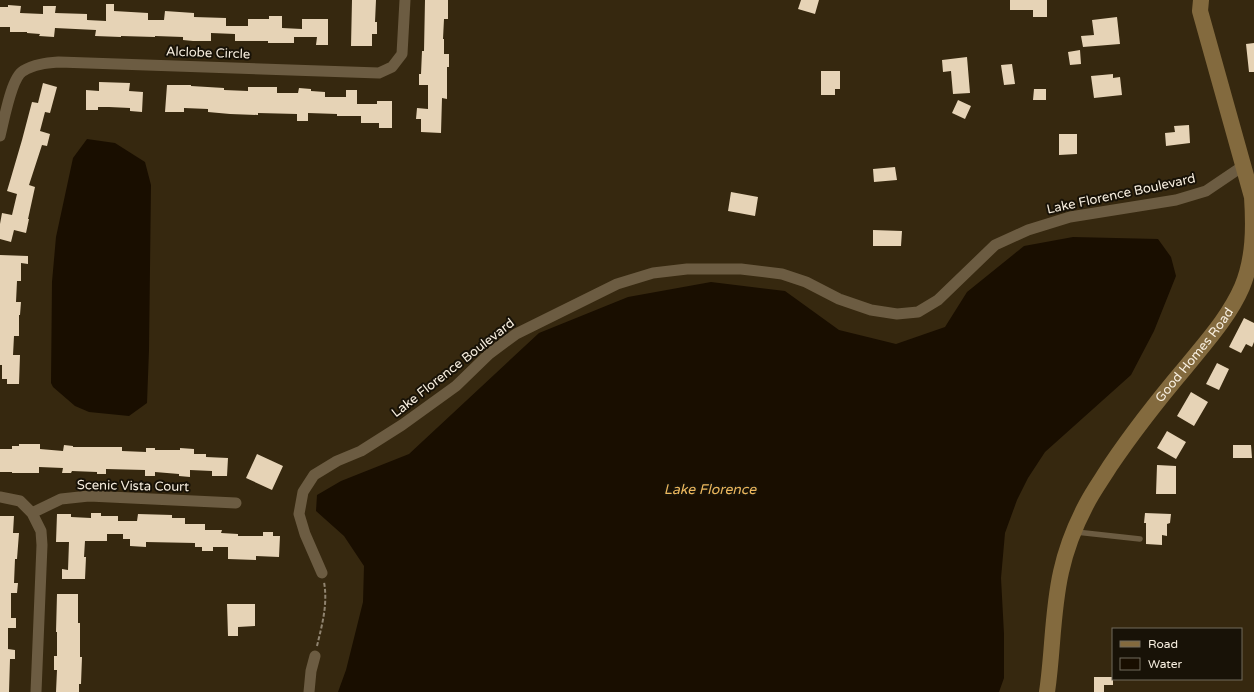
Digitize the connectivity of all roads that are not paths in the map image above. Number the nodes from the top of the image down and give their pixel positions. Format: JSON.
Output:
{"nodes":[{"id":1,"x":405,"y":0,"type":"edge"},
{"id":2,"x":1201,"y":0,"type":"edge"},
{"id":3,"x":0,"y":136,"type":"edge"},
{"id":4,"x":1243,"y":166,"type":"junction"},
{"id":5,"x":1253,"y":197,"type":"edge"},
{"id":6,"x":0,"y":497,"type":"edge"},
{"id":7,"x":236,"y":503,"type":"dead end"},
{"id":8,"x":32,"y":513,"type":"junction"},
{"id":9,"x":1074,"y":532,"type":"junction"},
{"id":10,"x":1140,"y":539,"type":"dead end"},
{"id":11,"x":322,"y":573,"type":"road end"},
{"id":12,"x":315,"y":656,"type":"road end"},
{"id":13,"x":36,"y":692,"type":"edge"},
{"id":14,"x":309,"y":692,"type":"edge"},
{"id":15,"x":1047,"y":692,"type":"edge"}],
"edges":[{"from":1,"to":3,"type":"street","name":"Alclobe Circle"},
{"from":2,"to":4,"type":"street","name":"Good Homes Road"},
{"from":4,"to":5,"type":"street","name":"Good Homes Road"},
{"from":4,"to":11,"type":"street","name":"Lake Florence Boulevard"},
{"from":5,"to":9,"type":"street","name":"Good Homes Road"},
{"from":6,"to":8,"type":"street"},
{"from":7,"to":8,"type":"street","name":"Scenic Vista Court"},
{"from":8,"to":13,"type":"street"},
{"from":9,"to":10,"type":"lane"},
{"from":9,"to":15,"type":"street","name":"Good Homes Road"},
{"from":12,"to":14,"type":"street"}]}
